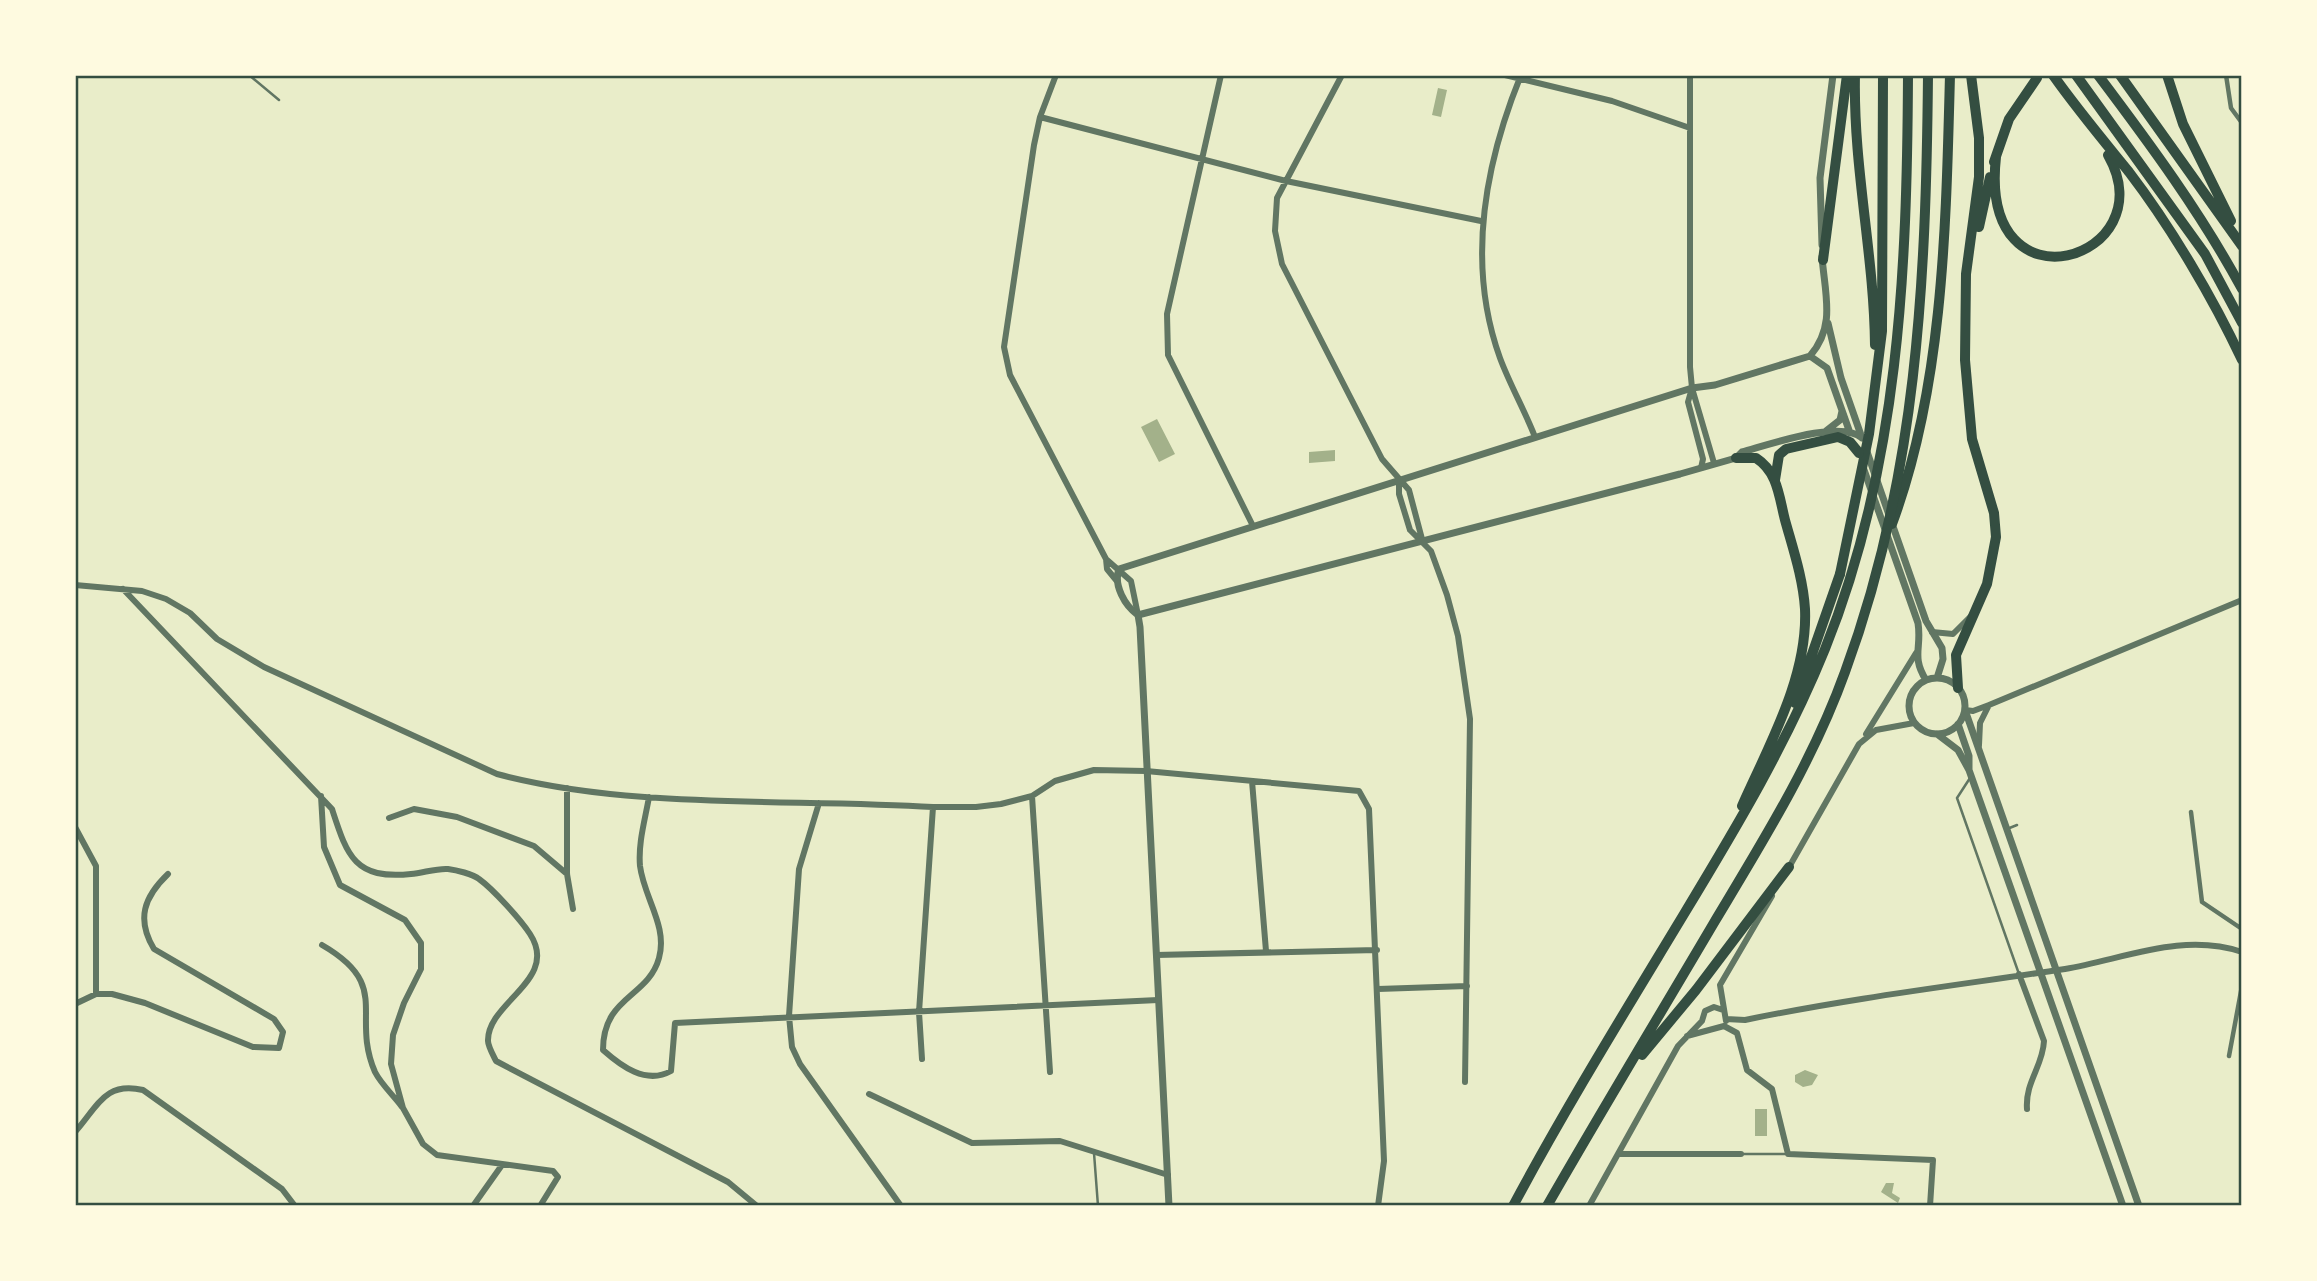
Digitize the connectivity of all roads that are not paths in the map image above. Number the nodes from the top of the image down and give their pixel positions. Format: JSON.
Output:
{"nodes":[{"id":1,"x":249,"y":75,"type":"edge"},
{"id":2,"x":1056,"y":75,"type":"edge"},
{"id":3,"x":1221,"y":75,"type":"edge"},
{"id":4,"x":1342,"y":75,"type":"edge"},
{"id":5,"x":1505,"y":75,"type":"edge"},
{"id":6,"x":1690,"y":75,"type":"edge"},
{"id":7,"x":1833,"y":75,"type":"edge"},
{"id":8,"x":1847,"y":75,"type":"edge"},
{"id":9,"x":1855,"y":75,"type":"edge"},
{"id":10,"x":1883,"y":75,"type":"edge"},
{"id":11,"x":1908,"y":75,"type":"edge"},
{"id":12,"x":1928,"y":75,"type":"edge"},
{"id":13,"x":1971,"y":75,"type":"edge"},
{"id":14,"x":2053,"y":75,"type":"edge"},
{"id":15,"x":2076,"y":75,"type":"edge"},
{"id":16,"x":2098,"y":75,"type":"edge"},
{"id":17,"x":2120,"y":75,"type":"edge"},
{"id":18,"x":2167,"y":75,"type":"edge"},
{"id":19,"x":2226,"y":75,"type":"edge"},
{"id":20,"x":1950,"y":76,"type":"edge"},
{"id":21,"x":1520,"y":78,"type":"edge"},
{"id":22,"x":2037,"y":78,"type":"dead end"},
{"id":23,"x":279,"y":100,"type":"dead end"},
{"id":24,"x":1040,"y":117,"type":"junction"},
{"id":25,"x":2242,"y":123,"type":"edge"},
{"id":26,"x":1690,"y":128,"type":"junction"},
{"id":27,"x":2096,"y":135,"type":"junction"},
{"id":28,"x":1996,"y":157,"type":"junction"},
{"id":29,"x":1201,"y":158,"type":"junction"},
{"id":30,"x":1286,"y":181,"type":"junction"},
{"id":31,"x":1481,"y":221,"type":"junction"},
{"id":32,"x":2242,"y":245,"type":"edge"},
{"id":33,"x":1823,"y":260,"type":"junction"},
{"id":34,"x":2242,"y":289,"type":"edge"},
{"id":35,"x":1828,"y":323,"type":"junction"},
{"id":36,"x":2242,"y":323,"type":"edge"},
{"id":37,"x":1810,"y":356,"type":"junction"},
{"id":38,"x":1965,"y":360,"type":"junction"},
{"id":39,"x":2242,"y":360,"type":"edge"},
{"id":40,"x":1876,"y":384,"type":"junction"},
{"id":41,"x":1692,"y":388,"type":"junction"},
{"id":42,"x":1672,"y":395,"type":"junction"},
{"id":43,"x":1688,"y":402,"type":"junction"},
{"id":44,"x":1842,"y":411,"type":"junction"},
{"id":45,"x":1826,"y":432,"type":"junction"},
{"id":46,"x":1850,"y":432,"type":"junction"},
{"id":47,"x":1866,"y":436,"type":"junction"},
{"id":48,"x":1535,"y":437,"type":"junction"},
{"id":49,"x":1858,"y":453,"type":"junction"},
{"id":50,"x":1736,"y":458,"type":"junction"},
{"id":51,"x":1714,"y":463,"type":"junction"},
{"id":52,"x":1701,"y":468,"type":"junction"},
{"id":53,"x":1399,"y":479,"type":"junction"},
{"id":54,"x":1775,"y":480,"type":"junction"},
{"id":55,"x":1895,"y":508,"type":"junction"},
{"id":56,"x":1253,"y":526,"type":"junction"},
{"id":57,"x":1422,"y":539,"type":"junction"},
{"id":58,"x":1106,"y":559,"type":"junction"},
{"id":59,"x":1119,"y":569,"type":"junction"},
{"id":60,"x":1840,"y":574,"type":"joint"},
{"id":61,"x":1116,"y":580,"type":"junction"},
{"id":62,"x":75,"y":585,"type":"edge"},
{"id":63,"x":123,"y":589,"type":"junction"},
{"id":64,"x":2242,"y":600,"type":"edge"},
{"id":65,"x":1138,"y":615,"type":"junction"},
{"id":66,"x":1970,"y":616,"type":"junction"},
{"id":67,"x":1931,"y":631,"type":"junction"},
{"id":68,"x":1916,"y":653,"type":"junction"},
{"id":69,"x":1937,"y":678,"type":"junction"},
{"id":70,"x":1926,"y":680,"type":"junction"},
{"id":71,"x":1958,"y":688,"type":"junction"},
{"id":72,"x":1989,"y":705,"type":"junction"},
{"id":73,"x":1965,"y":710,"type":"junction"},
{"id":74,"x":1914,"y":723,"type":"junction"},
{"id":75,"x":1958,"y":724,"type":"junction"},
{"id":76,"x":1937,"y":734,"type":"junction"},
{"id":77,"x":1859,"y":744,"type":"junction"},
{"id":78,"x":1979,"y":749,"type":"junction"},
{"id":79,"x":1778,"y":752,"type":"junction"},
{"id":80,"x":1146,"y":771,"type":"junction"},
{"id":81,"x":1970,"y":772,"type":"junction"},
{"id":82,"x":1252,"y":781,"type":"junction"},
{"id":83,"x":566,"y":788,"type":"junction"},
{"id":84,"x":321,"y":796,"type":"junction"},
{"id":85,"x":1032,"y":796,"type":"junction"},
{"id":86,"x":649,"y":797,"type":"junction"},
{"id":87,"x":818,"y":803,"type":"junction"},
{"id":88,"x":933,"y":807,"type":"junction"},
{"id":89,"x":2191,"y":812,"type":"dead end"},
{"id":90,"x":389,"y":818,"type":"dead end"},
{"id":91,"x":2017,"y":825,"type":"dead end"},
{"id":92,"x":75,"y":827,"type":"edge"},
{"id":93,"x":2006,"y":829,"type":"junction"},
{"id":94,"x":1724,"y":848,"type":"junction"},
{"id":95,"x":1789,"y":867,"type":"junction"},
{"id":96,"x":168,"y":874,"type":"dead end"},
{"id":97,"x":567,"y":874,"type":"junction"},
{"id":98,"x":573,"y":909,"type":"dead end"},
{"id":99,"x":2242,"y":929,"type":"edge"},
{"id":100,"x":322,"y":945,"type":"dead end"},
{"id":101,"x":1377,"y":950,"type":"junction"},
{"id":102,"x":1266,"y":951,"type":"junction"},
{"id":103,"x":2242,"y":951,"type":"edge"},
{"id":104,"x":1156,"y":955,"type":"junction"},
{"id":105,"x":2057,"y":970,"type":"junction"},
{"id":106,"x":2041,"y":971,"type":"junction"},
{"id":107,"x":2019,"y":974,"type":"junction"},
{"id":108,"x":1467,"y":986,"type":"junction"},
{"id":109,"x":2242,"y":986,"type":"edge"},
{"id":110,"x":1378,"y":989,"type":"junction"},
{"id":111,"x":96,"y":993,"type":"junction"},
{"id":112,"x":1158,"y":1000,"type":"junction"},
{"id":113,"x":75,"y":1004,"type":"edge"},
{"id":114,"x":1046,"y":1004,"type":"junction"},
{"id":115,"x":1723,"y":1010,"type":"junction"},
{"id":116,"x":919,"y":1012,"type":"junction"},
{"id":117,"x":789,"y":1016,"type":"junction"},
{"id":118,"x":1702,"y":1021,"type":"junction"},
{"id":119,"x":1725,"y":1023,"type":"junction"},
{"id":120,"x":1714,"y":1031,"type":"junction"},
{"id":121,"x":1687,"y":1036,"type":"junction"},
{"id":122,"x":2228,"y":1056,"type":"dead end"},
{"id":123,"x":922,"y":1059,"type":"dead end"},
{"id":124,"x":1050,"y":1072,"type":"dead end"},
{"id":125,"x":1620,"y":1081,"type":"junction"},
{"id":126,"x":1465,"y":1082,"type":"dead end"},
{"id":127,"x":869,"y":1094,"type":"dead end"},
{"id":128,"x":403,"y":1108,"type":"junction"},
{"id":129,"x":2027,"y":1109,"type":"dead end"},
{"id":130,"x":75,"y":1132,"type":"edge"},
{"id":131,"x":1094,"y":1152,"type":"junction"},
{"id":132,"x":1618,"y":1154,"type":"junction"},
{"id":133,"x":1741,"y":1154,"type":"joint"},
{"id":134,"x":1788,"y":1154,"type":"junction"},
{"id":135,"x":502,"y":1165,"type":"junction"},
{"id":136,"x":1168,"y":1175,"type":"junction"},
{"id":137,"x":295,"y":1206,"type":"edge"},
{"id":138,"x":473,"y":1206,"type":"edge"},
{"id":139,"x":540,"y":1206,"type":"edge"},
{"id":140,"x":757,"y":1206,"type":"edge"},
{"id":141,"x":901,"y":1206,"type":"edge"},
{"id":142,"x":1098,"y":1206,"type":"edge"},
{"id":143,"x":1169,"y":1206,"type":"edge"},
{"id":144,"x":1378,"y":1206,"type":"edge"},
{"id":145,"x":1513,"y":1206,"type":"edge"},
{"id":146,"x":1546,"y":1206,"type":"edge"},
{"id":147,"x":1588,"y":1206,"type":"edge"},
{"id":148,"x":1930,"y":1206,"type":"edge"},
{"id":149,"x":2123,"y":1206,"type":"edge"},
{"id":150,"x":2139,"y":1206,"type":"edge"}],
"edges":[{"from":1,"to":23,"type":"lane"},
{"from":2,"to":24,"type":"street"},
{"from":3,"to":29,"type":"street"},
{"from":4,"to":30,"type":"street"},
{"from":5,"to":21,"type":"street"},
{"from":6,"to":26,"type":"street"},
{"from":7,"to":33,"type":"street"},
{"from":8,"to":33,"type":"highway"},
{"from":9,"to":40,"type":"highway"},
{"from":10,"to":40,"type":"highway"},
{"from":11,"to":79,"type":"highway"},
{"from":12,"to":55,"type":"highway"},
{"from":13,"to":38,"type":"highway"},
{"from":14,"to":27,"type":"highway"},
{"from":15,"to":36,"type":"highway"},
{"from":16,"to":34,"type":"highway"},
{"from":17,"to":32,"type":"highway"},
{"from":18,"to":32,"type":"highway"},
{"from":19,"to":25,"type":"street"},
{"from":20,"to":55,"type":"highway"},
{"from":21,"to":26,"type":"street"},
{"from":21,"to":31,"type":"street"},
{"from":22,"to":28,"type":"highway"},
{"from":24,"to":29,"type":"street"},
{"from":24,"to":58,"type":"street"},
{"from":26,"to":41,"type":"street"},
{"from":27,"to":28,"type":"highway"},
{"from":27,"to":39,"type":"highway"},
{"from":28,"to":38,"type":"highway"},
{"from":29,"to":30,"type":"street"},
{"from":29,"to":56,"type":"street"},
{"from":30,"to":31,"type":"street"},
{"from":30,"to":53,"type":"street"},
{"from":31,"to":48,"type":"street"},
{"from":33,"to":35,"type":"street"},
{"from":35,"to":37,"type":"street"},
{"from":35,"to":47,"type":"street"},
{"from":37,"to":41,"type":"street"},
{"from":37,"to":44,"type":"street"},
{"from":38,"to":66,"type":"highway"},
{"from":40,"to":47,"type":"highway"},
{"from":41,"to":42,"type":"street"},
{"from":41,"to":43,"type":"street"},
{"from":41,"to":51,"type":"street"},
{"from":42,"to":43,"type":"street"},
{"from":42,"to":48,"type":"street"},
{"from":43,"to":52,"type":"street"},
{"from":44,"to":45,"type":"street"},
{"from":44,"to":46,"type":"street"},
{"from":45,"to":46,"type":"street"},
{"from":45,"to":50,"type":"street"},
{"from":46,"to":47,"type":"street"},
{"from":46,"to":49,"type":"street"},
{"from":47,"to":60,"type":"highway"},
{"from":47,"to":67,"type":"street"},
{"from":48,"to":53,"type":"street"},
{"from":49,"to":54,"type":"highway"},
{"from":49,"to":68,"type":"street"},
{"from":50,"to":51,"type":"street"},
{"from":50,"to":54,"type":"highway"},
{"from":51,"to":52,"type":"street"},
{"from":52,"to":57,"type":"street"},
{"from":53,"to":56,"type":"street"},
{"from":53,"to":57,"type":"street"},
{"from":53,"to":57,"type":"street"},
{"from":54,"to":94,"type":"highway"},
{"from":55,"to":125,"type":"highway"},
{"from":56,"to":59,"type":"street"},
{"from":57,"to":65,"type":"street"},
{"from":57,"to":108,"type":"street"},
{"from":58,"to":59,"type":"street"},
{"from":58,"to":61,"type":"street"},
{"from":59,"to":61,"type":"street"},
{"from":59,"to":65,"type":"street"},
{"from":60,"to":79,"type":"highway"},
{"from":61,"to":65,"type":"street"},
{"from":62,"to":63,"type":"street"},
{"from":63,"to":83,"type":"street"},
{"from":63,"to":84,"type":"street"},
{"from":64,"to":72,"type":"street"},
{"from":65,"to":80,"type":"street"},
{"from":66,"to":67,"type":"street"},
{"from":66,"to":71,"type":"highway"},
{"from":67,"to":69,"type":"street"},
{"from":68,"to":70,"type":"street"},
{"from":68,"to":77,"type":"street"},
{"from":69,"to":70,"type":"street"},
{"from":69,"to":71,"type":"street"},
{"from":70,"to":74,"type":"street"},
{"from":71,"to":73,"type":"street"},
{"from":72,"to":73,"type":"street"},
{"from":72,"to":78,"type":"street"},
{"from":73,"to":75,"type":"street"},
{"from":73,"to":78,"type":"street"},
{"from":74,"to":76,"type":"street"},
{"from":74,"to":77,"type":"street"},
{"from":75,"to":76,"type":"street"},
{"from":75,"to":81,"type":"street"},
{"from":76,"to":81,"type":"street"},
{"from":77,"to":95,"type":"street"},
{"from":78,"to":93,"type":"street"},
{"from":79,"to":94,"type":"highway"},
{"from":80,"to":82,"type":"street"},
{"from":80,"to":85,"type":"street"},
{"from":80,"to":104,"type":"street"},
{"from":81,"to":106,"type":"street"},
{"from":81,"to":107,"type":"lane"},
{"from":82,"to":101,"type":"street"},
{"from":82,"to":102,"type":"street"},
{"from":83,"to":86,"type":"street"},
{"from":83,"to":97,"type":"street"},
{"from":84,"to":128,"type":"street"},
{"from":84,"to":140,"type":"street"},
{"from":85,"to":88,"type":"street"},
{"from":85,"to":114,"type":"street"},
{"from":86,"to":87,"type":"street"},
{"from":86,"to":117,"type":"street"},
{"from":87,"to":88,"type":"street"},
{"from":87,"to":117,"type":"street"},
{"from":88,"to":116,"type":"street"},
{"from":89,"to":99,"type":"street"},
{"from":90,"to":97,"type":"street"},
{"from":91,"to":93,"type":"lane"},
{"from":92,"to":111,"type":"street"},
{"from":93,"to":105,"type":"street"},
{"from":94,"to":145,"type":"highway"},
{"from":95,"to":115,"type":"street"},
{"from":95,"to":125,"type":"highway"},
{"from":96,"to":111,"type":"street"},
{"from":97,"to":98,"type":"street"},
{"from":100,"to":128,"type":"street"},
{"from":101,"to":102,"type":"street"},
{"from":101,"to":110,"type":"street"},
{"from":102,"to":104,"type":"street"},
{"from":103,"to":105,"type":"street"},
{"from":104,"to":112,"type":"street"},
{"from":105,"to":106,"type":"street"},
{"from":105,"to":150,"type":"street"},
{"from":106,"to":107,"type":"street"},
{"from":106,"to":149,"type":"street"},
{"from":107,"to":119,"type":"street"},
{"from":107,"to":129,"type":"street"},
{"from":108,"to":110,"type":"street"},
{"from":108,"to":126,"type":"street"},
{"from":109,"to":122,"type":"street"},
{"from":110,"to":144,"type":"street"},
{"from":111,"to":113,"type":"street"},
{"from":112,"to":114,"type":"street"},
{"from":112,"to":136,"type":"street"},
{"from":114,"to":116,"type":"street"},
{"from":114,"to":124,"type":"street"},
{"from":115,"to":118,"type":"street"},
{"from":115,"to":119,"type":"street"},
{"from":116,"to":117,"type":"street"},
{"from":116,"to":123,"type":"street"},
{"from":117,"to":141,"type":"street"},
{"from":118,"to":120,"type":"street"},
{"from":118,"to":121,"type":"street"},
{"from":119,"to":120,"type":"street"},
{"from":119,"to":134,"type":"street"},
{"from":120,"to":121,"type":"street"},
{"from":121,"to":132,"type":"street"},
{"from":125,"to":146,"type":"highway"},
{"from":127,"to":131,"type":"street"},
{"from":128,"to":135,"type":"street"},
{"from":130,"to":137,"type":"street"},
{"from":131,"to":136,"type":"street"},
{"from":131,"to":142,"type":"lane"},
{"from":132,"to":133,"type":"street"},
{"from":132,"to":147,"type":"street"},
{"from":133,"to":134,"type":"lane"},
{"from":134,"to":148,"type":"street"},
{"from":135,"to":138,"type":"street"},
{"from":135,"to":139,"type":"street"},
{"from":136,"to":143,"type":"street"}]}
